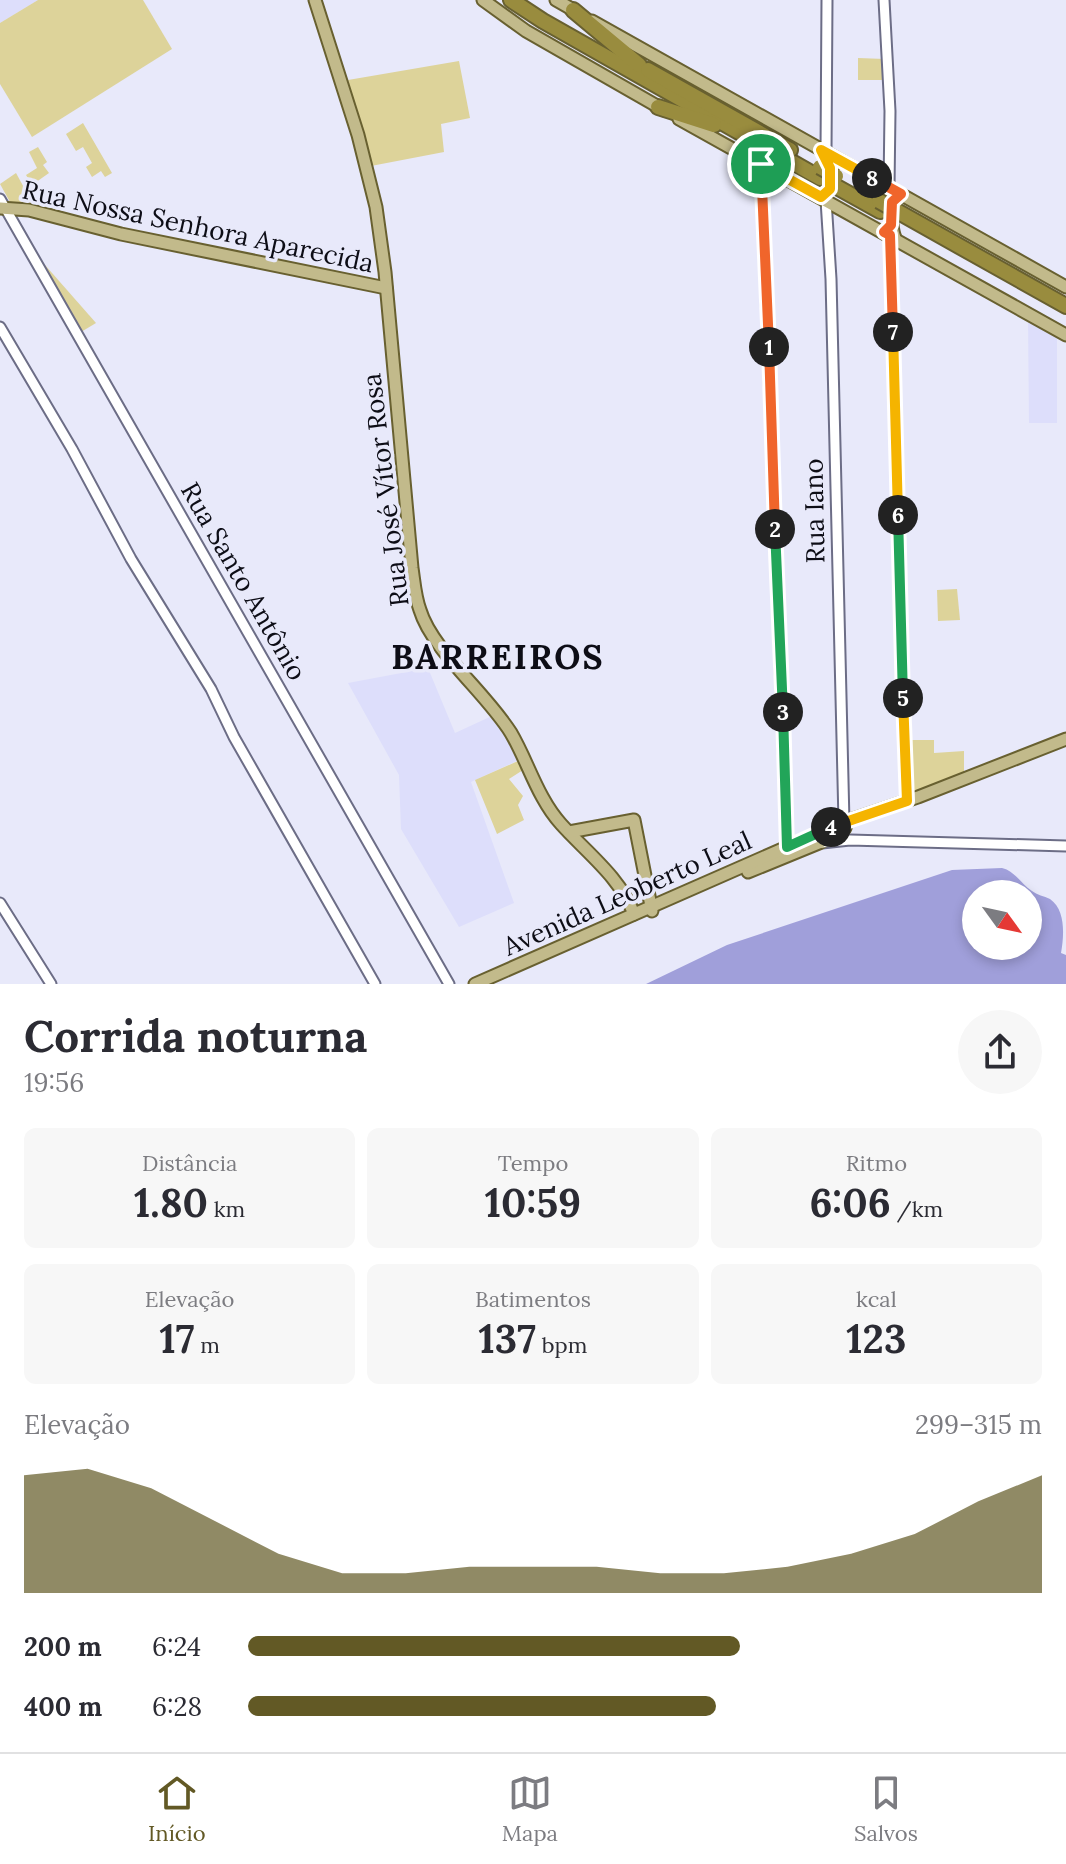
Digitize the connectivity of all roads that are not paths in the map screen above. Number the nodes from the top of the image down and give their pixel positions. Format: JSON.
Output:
{"nodes":[{"id":1,"x":315,"y":0,"type":"edge"},
{"id":2,"x":483,"y":0,"type":"edge"},
{"id":3,"x":511,"y":0,"type":"edge"},
{"id":4,"x":526,"y":0,"type":"edge"},
{"id":5,"x":556,"y":0,"type":"edge"},
{"id":6,"x":827,"y":0,"type":"edge"},
{"id":7,"x":884,"y":0,"type":"edge"},
{"id":8,"x":573,"y":10,"type":"junction"},
{"id":9,"x":639,"y":65,"type":"junction"},
{"id":10,"x":658,"y":107,"type":"junction"},
{"id":11,"x":741,"y":133,"type":"junction"},
{"id":12,"x":824,"y":151,"type":"junction"},
{"id":13,"x":761,"y":164,"type":"junction"},
{"id":14,"x":829,"y":182,"type":"junction"},
{"id":15,"x":2,"y":205,"type":"edge"},
{"id":16,"x":890,"y":212,"type":"junction"},
{"id":17,"x":1025,"y":283,"type":"junction"},
{"id":18,"x":1066,"y":287,"type":"edge"},
{"id":19,"x":386,"y":288,"type":"junction"},
{"id":20,"x":1066,"y":295,"type":"edge"},
{"id":21,"x":1066,"y":306,"type":"edge"},
{"id":22,"x":1066,"y":316,"type":"edge"},
{"id":23,"x":0,"y":327,"type":"edge"},
{"id":24,"x":1066,"y":335,"type":"edge"},
{"id":25,"x":1066,"y":739,"type":"edge"},
{"id":26,"x":1066,"y":746,"type":"edge"},
{"id":27,"x":907,"y":801,"type":"junction"},
{"id":28,"x":844,"y":822,"type":"junction"},
{"id":29,"x":569,"y":832,"type":"junction"},
{"id":30,"x":819,"y":843,"type":"junction"},
{"id":31,"x":1066,"y":846,"type":"edge"},
{"id":32,"x":787,"y":847,"type":"junction"},
{"id":33,"x":0,"y":903,"type":"edge"},
{"id":34,"x":651,"y":910,"type":"junction"},
{"id":35,"x":634,"y":914,"type":"junction"},
{"id":36,"x":51,"y":984,"type":"edge"},
{"id":37,"x":375,"y":984,"type":"edge"},
{"id":38,"x":449,"y":984,"type":"edge"},
{"id":39,"x":475,"y":984,"type":"edge"},
{"id":40,"x":491,"y":984,"type":"edge"}],
"edges":[{"from":1,"to":19,"type":"main road","name":"Rua José Vítor Rosa"},
{"from":2,"to":10,"type":"main road"},
{"from":3,"to":11,"type":"highway"},
{"from":4,"to":9,"type":"highway"},
{"from":5,"to":8,"type":"main road"},
{"from":6,"to":12,"type":"street","name":"Rua Iano"},
{"from":7,"to":16,"type":"street"},
{"from":8,"to":9,"type":"highway"},
{"from":8,"to":12,"type":"main road"},
{"from":9,"to":14,"type":"highway"},
{"from":10,"to":11,"type":"highway"},
{"from":10,"to":13,"type":"main road"},
{"from":11,"to":14,"type":"highway"},
{"from":12,"to":14,"type":"main road","name":"Rua Iano"},
{"from":13,"to":14,"type":"main road"},
{"from":13,"to":32,"type":"street"},
{"from":14,"to":16,"type":"highway"},
{"from":14,"to":16,"type":"main road"},
{"from":14,"to":28,"type":"street","name":"Rua Iano"},
{"from":15,"to":19,"type":"main road","name":"Rua Nossa Senhora Aparecida"},
{"from":15,"to":38,"type":"street","name":"Rua Santo Antônio"},
{"from":16,"to":17,"type":"highway"},
{"from":16,"to":18,"type":"main road"},
{"from":16,"to":22,"type":"highway"},
{"from":16,"to":24,"type":"main road"},
{"from":16,"to":27,"type":"street"},
{"from":17,"to":20,"type":"highway"},
{"from":17,"to":21,"type":"highway"},
{"from":19,"to":29,"type":"main road","name":"Rua José Vítor Rosa"},
{"from":23,"to":37,"type":"street"},
{"from":25,"to":27,"type":"main road","name":"Avenida Leoberto Leal"},
{"from":26,"to":30,"type":"main road","name":"Avenida Leoberto Leal"},
{"from":27,"to":28,"type":"main road","name":"Avenida Leoberto Leal"},
{"from":28,"to":32,"type":"main road","name":"Avenida Leoberto Leal"},
{"from":29,"to":34,"type":"main road"},
{"from":29,"to":35,"type":"main road","name":"Rua José Vítor Rosa"},
{"from":30,"to":31,"type":"street"},
{"from":30,"to":34,"type":"main road","name":"Avenida Leoberto Leal"},
{"from":32,"to":34,"type":"main road","name":"Avenida Leoberto Leal"},
{"from":33,"to":36,"type":"street"},
{"from":34,"to":35,"type":"main road","name":"Avenida Leoberto Leal"},
{"from":34,"to":40,"type":"main road","name":"Avenida Leoberto Leal"},
{"from":35,"to":39,"type":"main road","name":"Avenida Leoberto Leal"}]}
